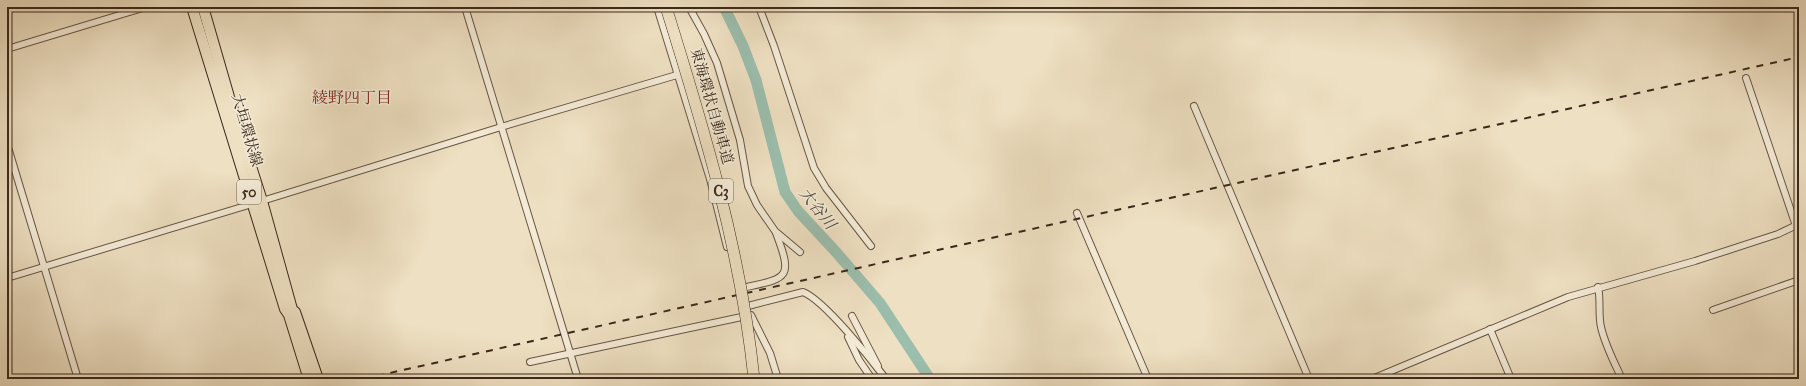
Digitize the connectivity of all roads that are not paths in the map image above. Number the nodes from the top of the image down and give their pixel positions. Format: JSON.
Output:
{"nodes":[{"id":1,"x":146,"y":7,"type":"edge"},
{"id":2,"x":192,"y":7,"type":"edge"},
{"id":3,"x":203,"y":7,"type":"edge"},
{"id":4,"x":465,"y":7,"type":"edge"},
{"id":5,"x":657,"y":7,"type":"edge"},
{"id":6,"x":666,"y":7,"type":"edge"},
{"id":7,"x":689,"y":7,"type":"edge"},
{"id":8,"x":759,"y":7,"type":"edge"},
{"id":9,"x":7,"y":49,"type":"edge"},
{"id":10,"x":691,"y":71,"type":"dead end"},
{"id":11,"x":678,"y":75,"type":"junction"},
{"id":12,"x":1746,"y":78,"type":"dead end"},
{"id":13,"x":1194,"y":106,"type":"dead end"},
{"id":14,"x":501,"y":127,"type":"junction"},
{"id":15,"x":7,"y":144,"type":"edge"},
{"id":16,"x":257,"y":202,"type":"junction"},
{"id":17,"x":1078,"y":213,"type":"dead end"},
{"id":18,"x":1797,"y":225,"type":"edge"},
{"id":19,"x":775,"y":232,"type":"junction"},
{"id":20,"x":871,"y":246,"type":"dead end"},
{"id":21,"x":800,"y":252,"type":"dead end"},
{"id":22,"x":44,"y":267,"type":"junction"},
{"id":23,"x":7,"y":278,"type":"edge"},
{"id":24,"x":1799,"y":280,"type":"edge"},
{"id":25,"x":1598,"y":287,"type":"junction"},
{"id":26,"x":742,"y":288,"type":"junction"},
{"id":27,"x":748,"y":306,"type":"junction"},
{"id":28,"x":1713,"y":310,"type":"dead end"},
{"id":29,"x":750,"y":315,"type":"junction"},
{"id":30,"x":852,"y":316,"type":"dead end"},
{"id":31,"x":844,"y":329,"type":"junction"},
{"id":32,"x":1490,"y":329,"type":"junction"},
{"id":33,"x":570,"y":354,"type":"junction"},
{"id":34,"x":530,"y":362,"type":"dead end"},
{"id":35,"x":884,"y":377,"type":"edge"},
{"id":36,"x":310,"y":378,"type":"edge"},
{"id":37,"x":78,"y":379,"type":"edge"},
{"id":38,"x":578,"y":379,"type":"edge"},
{"id":39,"x":754,"y":379,"type":"edge"},
{"id":40,"x":778,"y":379,"type":"edge"},
{"id":41,"x":872,"y":379,"type":"edge"},
{"id":42,"x":1148,"y":379,"type":"edge"},
{"id":43,"x":1309,"y":379,"type":"edge"},
{"id":44,"x":1372,"y":379,"type":"edge"},
{"id":45,"x":1511,"y":379,"type":"edge"},
{"id":46,"x":1622,"y":379,"type":"edge"}],
"edges":[{"from":1,"to":9,"type":"street"},
{"from":2,"to":16,"type":"main road","name":"大垣環状線","number":"50"},
{"from":3,"to":16,"type":"main road","name":"大垣環状線","number":"50"},
{"from":4,"to":14,"type":"street"},
{"from":5,"to":11,"type":"street"},
{"from":6,"to":39,"type":"highway","name":"東海環状自動車道","number":"C3","bridge":true},
{"from":7,"to":19,"type":"street"},
{"from":8,"to":20,"type":"street"},
{"from":10,"to":11,"type":"street"},
{"from":11,"to":14,"type":"street"},
{"from":11,"to":26,"type":"street"},
{"from":12,"to":18,"type":"street"},
{"from":13,"to":43,"type":"street"},
{"from":14,"to":16,"type":"street"},
{"from":14,"to":33,"type":"street"},
{"from":15,"to":22,"type":"street"},
{"from":16,"to":22,"type":"street"},
{"from":16,"to":36,"type":"main road","name":"大垣環状線","number":"50"},
{"from":17,"to":42,"type":"street"},
{"from":18,"to":25,"type":"street"},
{"from":19,"to":21,"type":"street"},
{"from":19,"to":26,"type":"street"},
{"from":22,"to":23,"type":"street"},
{"from":22,"to":37,"type":"street"},
{"from":24,"to":28,"type":"street"},
{"from":25,"to":32,"type":"street"},
{"from":25,"to":46,"type":"street"},
{"from":26,"to":27,"type":"street"},
{"from":27,"to":29,"type":"street"},
{"from":27,"to":31,"type":"street"},
{"from":29,"to":33,"type":"street"},
{"from":29,"to":40,"type":"street"},
{"from":30,"to":35,"type":"street"},
{"from":31,"to":35,"type":"street"},
{"from":31,"to":41,"type":"street"},
{"from":32,"to":44,"type":"street"},
{"from":32,"to":45,"type":"street"},
{"from":33,"to":34,"type":"street"},
{"from":33,"to":38,"type":"street"}]}
